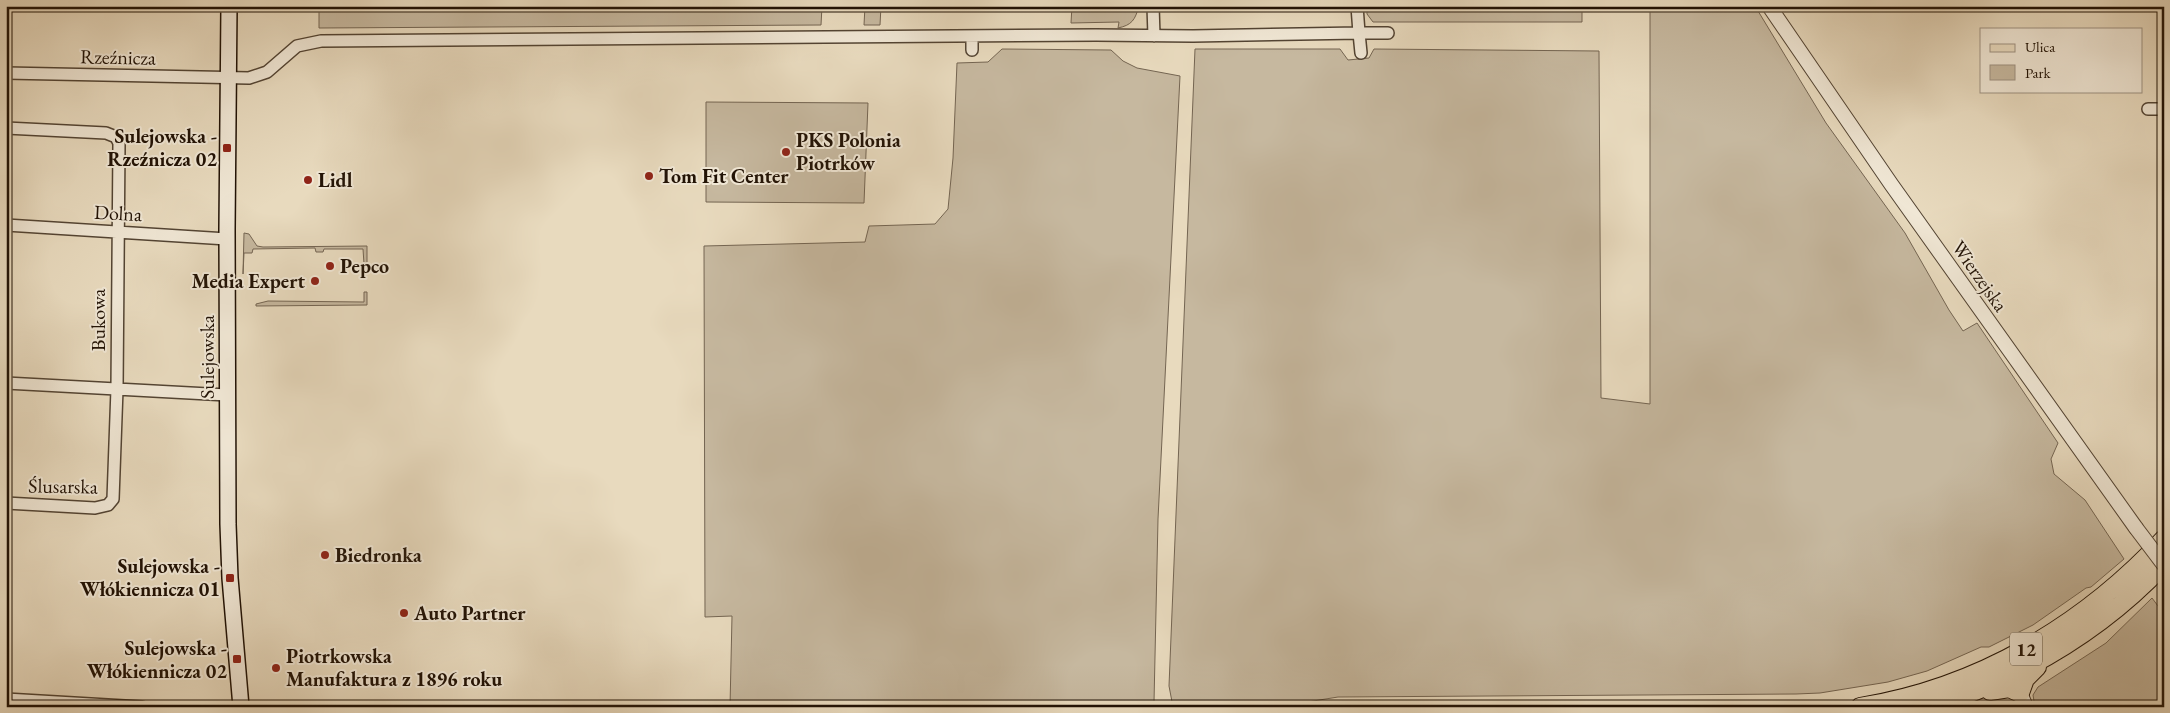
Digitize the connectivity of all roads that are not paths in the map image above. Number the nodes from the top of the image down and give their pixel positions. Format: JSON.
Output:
{"nodes":[{"id":1,"x":229,"y":6,"type":"edge"},
{"id":2,"x":1153,"y":6,"type":"edge"},
{"id":3,"x":1357,"y":6,"type":"edge"},
{"id":4,"x":1769,"y":6,"type":"edge"},
{"id":5,"x":1388,"y":33,"type":"dead end"},
{"id":6,"x":1359,"y":34,"type":"junction"},
{"id":7,"x":972,"y":36,"type":"junction"},
{"id":8,"x":1154,"y":36,"type":"junction"},
{"id":9,"x":972,"y":50,"type":"dead end"},
{"id":10,"x":1361,"y":53,"type":"dead end"},
{"id":11,"x":6,"y":73,"type":"edge"},
{"id":12,"x":228,"y":78,"type":"junction"},
{"id":13,"x":2148,"y":109,"type":"dead end"},
{"id":14,"x":2164,"y":109,"type":"edge"},
{"id":15,"x":6,"y":128,"type":"edge"},
{"id":16,"x":6,"y":225,"type":"edge"},
{"id":17,"x":117,"y":232,"type":"junction"},
{"id":18,"x":227,"y":239,"type":"junction"},
{"id":19,"x":6,"y":383,"type":"edge"},
{"id":20,"x":118,"y":389,"type":"junction"},
{"id":21,"x":227,"y":395,"type":"junction"},
{"id":22,"x":114,"y":496,"type":"joint"},
{"id":23,"x":6,"y":503,"type":"edge"},
{"id":24,"x":2164,"y":539,"type":"edge"},
{"id":25,"x":2164,"y":565,"type":"edge"},
{"id":26,"x":2044,"y":659,"type":"junction"},
{"id":27,"x":1971,"y":693,"type":"junction"},
{"id":28,"x":6,"y":699,"type":"edge"},
{"id":29,"x":2023,"y":700,"type":"edge"},
{"id":30,"x":142,"y":707,"type":"edge"},
{"id":31,"x":241,"y":707,"type":"edge"},
{"id":32,"x":1860,"y":707,"type":"edge"},
{"id":33,"x":1932,"y":707,"type":"edge"}],
"edges":[{"from":1,"to":12,"type":"main road","name":"Sulejowska"},
{"from":2,"to":8,"type":"street"},
{"from":3,"to":6,"type":"street"},
{"from":4,"to":25,"type":"street","name":"Wierzejska","bridge":true},
{"from":5,"to":6,"type":"street","name":"Rzeźnicza"},
{"from":6,"to":8,"type":"street","name":"Rzeźnicza"},
{"from":6,"to":10,"type":"street"},
{"from":7,"to":8,"type":"street","name":"Rzeźnicza"},
{"from":7,"to":9,"type":"street"},
{"from":7,"to":12,"type":"street","name":"Rzeźnicza"},
{"from":11,"to":12,"type":"street","name":"Rzeźnicza"},
{"from":12,"to":18,"type":"main road","name":"Sulejowska"},
{"from":13,"to":14,"type":"street"},
{"from":15,"to":17,"type":"street","name":"Bukowa"},
{"from":16,"to":17,"type":"street","name":"Dolna"},
{"from":17,"to":18,"type":"street","name":"Dolna"},
{"from":17,"to":20,"type":"street","name":"Bukowa"},
{"from":18,"to":21,"type":"main road","name":"Sulejowska"},
{"from":19,"to":20,"type":"street"},
{"from":20,"to":21,"type":"street"},
{"from":20,"to":22,"type":"street","name":"Bukowa"},
{"from":21,"to":31,"type":"main road","name":"Sulejowska"},
{"from":22,"to":23,"type":"street","name":"Ślusarska"},
{"from":24,"to":32,"type":"main road","number":"12"},
{"from":25,"to":26,"type":"main road","number":"12"},
{"from":26,"to":27,"type":"main road","number":"12"},
{"from":26,"to":29,"type":"main road"},
{"from":27,"to":29,"type":"main road"},
{"from":27,"to":33,"type":"main road","number":"12"},
{"from":28,"to":30,"type":"street"}]}
